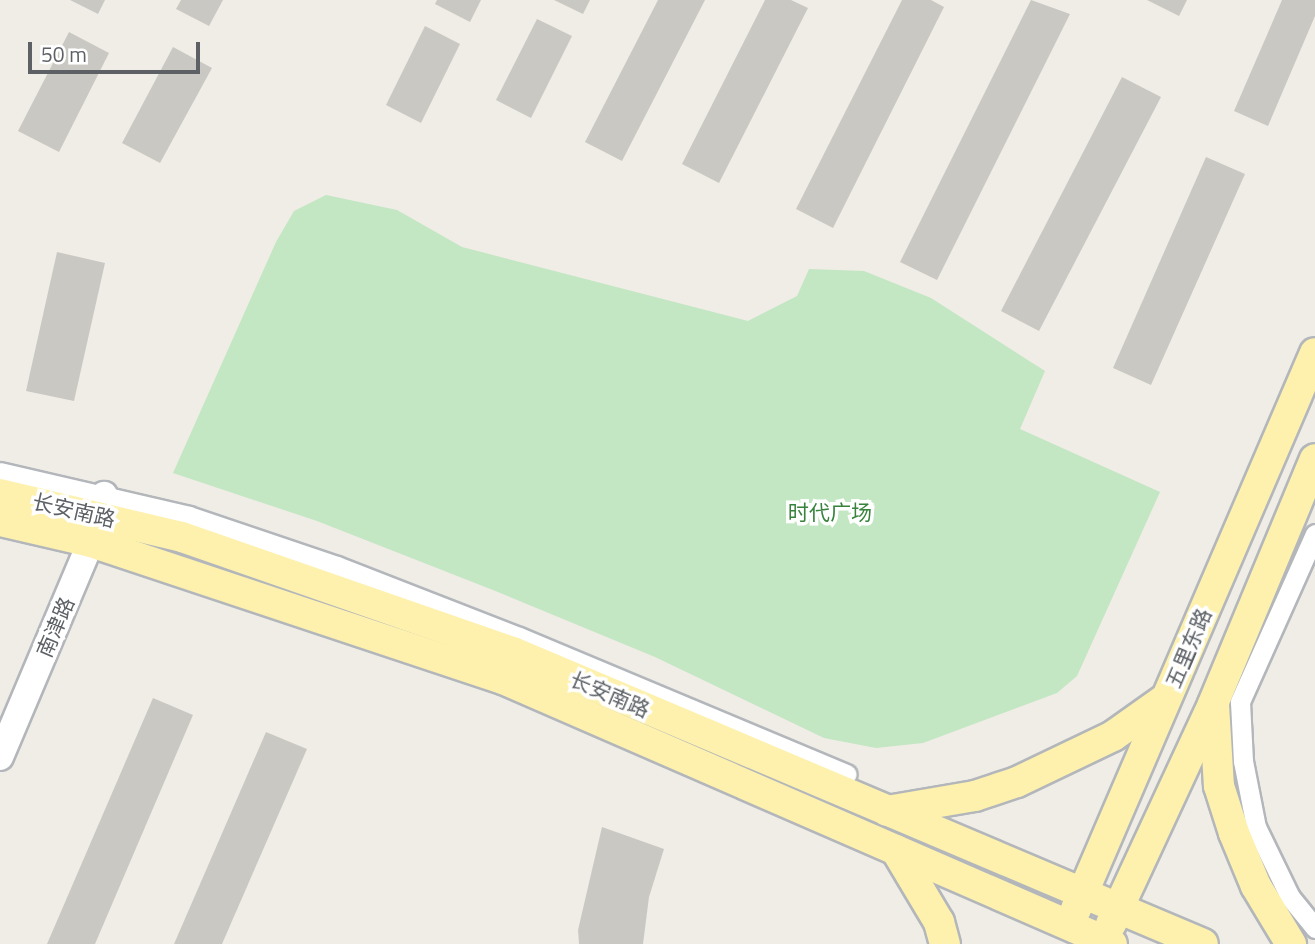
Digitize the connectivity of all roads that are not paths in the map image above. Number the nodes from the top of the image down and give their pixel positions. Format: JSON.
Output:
{"nodes":[{"id":1,"x":1315,"y":353,"type":"edge"},
{"id":2,"x":1315,"y":459,"type":"edge"},
{"id":3,"x":0,"y":472,"type":"edge"},
{"id":4,"x":0,"y":494,"type":"edge"},
{"id":5,"x":98,"y":517,"type":"junction"},
{"id":6,"x":0,"y":521,"type":"edge"},
{"id":7,"x":1315,"y":534,"type":"edge"},
{"id":8,"x":1166,"y":699,"type":"junction"},
{"id":9,"x":1213,"y":704,"type":"junction"},
{"id":10,"x":0,"y":757,"type":"edge"},
{"id":11,"x":846,"y":774,"type":"dead end"},
{"id":12,"x":886,"y":812,"type":"junction"},
{"id":13,"x":896,"y":850,"type":"junction"},
{"id":14,"x":1084,"y":891,"type":"junction"},
{"id":15,"x":1118,"y":907,"type":"junction"},
{"id":16,"x":1315,"y":928,"type":"edge"},
{"id":17,"x":1064,"y":935,"type":"edge"},
{"id":18,"x":1106,"y":943,"type":"edge"},
{"id":19,"x":945,"y":944,"type":"edge"},
{"id":20,"x":1203,"y":944,"type":"edge"},
{"id":21,"x":1291,"y":944,"type":"edge"}],
"edges":[{"from":1,"to":8,"type":"main road","name":"五里东路"},
{"from":2,"to":9,"type":"main road"},
{"from":3,"to":5,"type":"street"},
{"from":4,"to":5,"type":"main road","name":"长安南路"},
{"from":5,"to":6,"type":"main road","name":"长安南路"},
{"from":5,"to":10,"type":"street","name":"南津路"},
{"from":5,"to":11,"type":"street"},
{"from":5,"to":12,"type":"main road","name":"长安南路"},
{"from":5,"to":13,"type":"main road","name":"长安南路"},
{"from":7,"to":16,"type":"street"},
{"from":8,"to":12,"type":"main road"},
{"from":8,"to":14,"type":"main road","name":"五里东路"},
{"from":9,"to":15,"type":"main road"},
{"from":9,"to":21,"type":"main road"},
{"from":12,"to":14,"type":"main road","name":"长安南路"},
{"from":13,"to":17,"type":"main road","name":"长安南路"},
{"from":13,"to":19,"type":"main road"},
{"from":14,"to":15,"type":"main road","name":"长安南路"},
{"from":14,"to":17,"type":"main road","name":"五里东路"},
{"from":15,"to":18,"type":"main road"},
{"from":15,"to":20,"type":"main road","name":"长安南路"},
{"from":17,"to":18,"type":"main road","name":"长安南路"}]}
